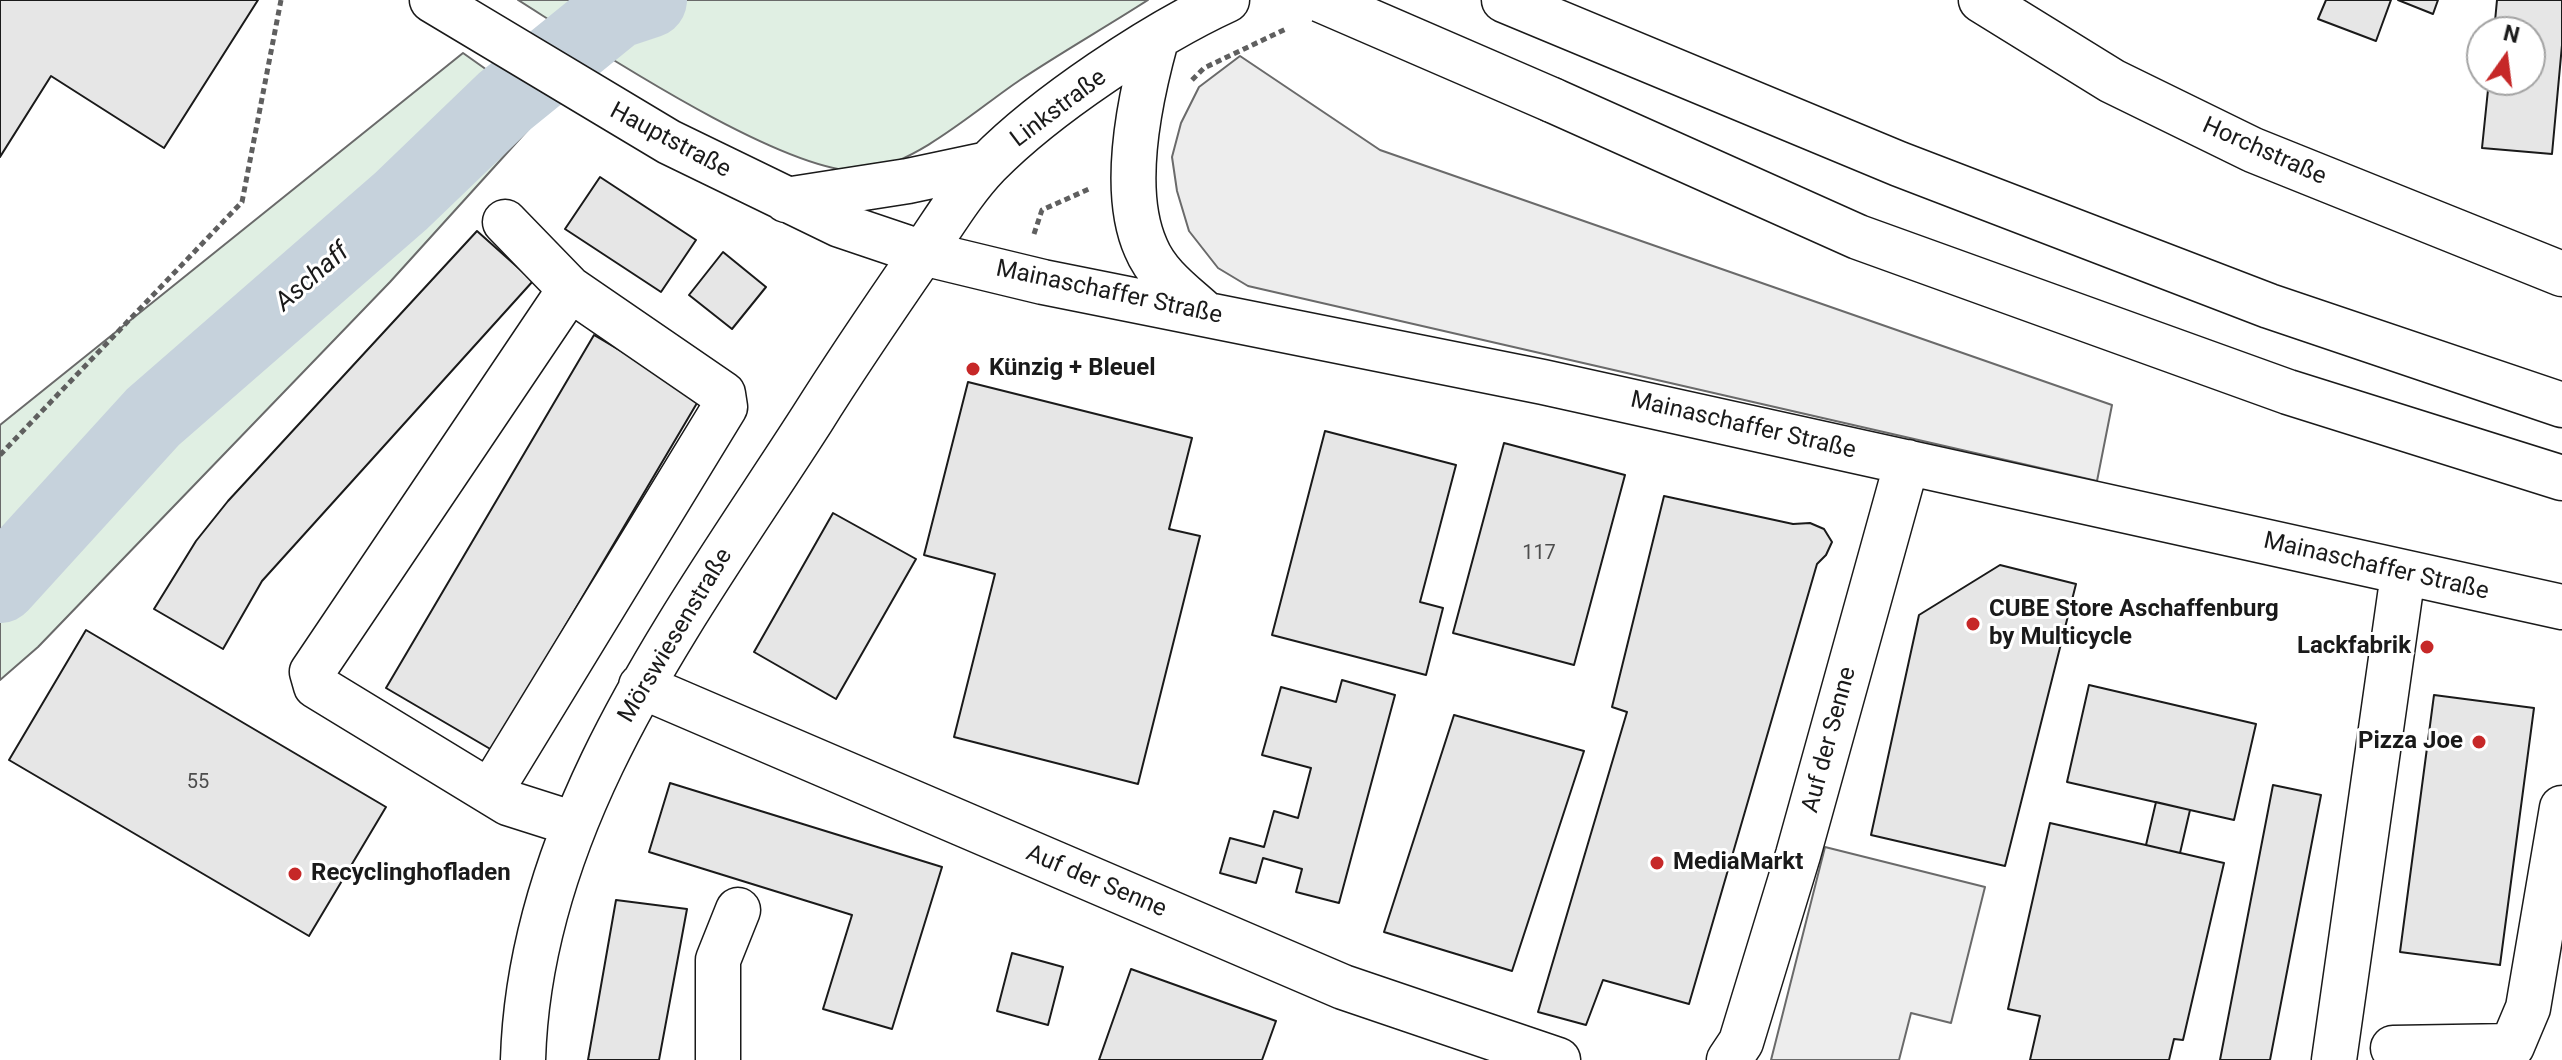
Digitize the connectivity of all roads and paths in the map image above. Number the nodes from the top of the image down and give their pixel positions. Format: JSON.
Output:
{"nodes":[{"id":1,"x":281,"y":0,"type":"edge"},
{"id":2,"x":432,"y":0,"type":"edge"},
{"id":3,"x":1227,"y":0,"type":"edge"},
{"id":4,"x":1321,"y":0,"type":"edge"},
{"id":5,"x":1981,"y":0,"type":"edge"},
{"id":6,"x":1517,"y":6,"type":"edge"},
{"id":7,"x":1156,"y":40,"type":"junction"},
{"id":8,"x":988,"y":164,"type":"junction"},
{"id":9,"x":786,"y":200,"type":"junction"},
{"id":10,"x":505,"y":222,"type":"dead end"},
{"id":11,"x":923,"y":253,"type":"junction"},
{"id":12,"x":2562,"y":274,"type":"edge"},
{"id":13,"x":570,"y":289,"type":"junction"},
{"id":14,"x":1203,"y":312,"type":"junction"},
{"id":15,"x":2562,"y":405,"type":"edge"},
{"id":16,"x":0,"y":455,"type":"edge"},
{"id":17,"x":1907,"y":462,"type":"junction"},
{"id":18,"x":2562,"y":478,"type":"edge"},
{"id":19,"x":2403,"y":574,"type":"junction"},
{"id":20,"x":2562,"y":607,"type":"edge"},
{"id":21,"x":641,"y":686,"type":"junction"},
{"id":22,"x":490,"y":792,"type":"junction"},
{"id":23,"x":2562,"y":808,"type":"edge"},
{"id":24,"x":574,"y":824,"type":"junction"},
{"id":25,"x":738,"y":910,"type":"dead end"},
{"id":26,"x":2393,"y":1048,"type":"dead end"},
{"id":27,"x":523,"y":1060,"type":"edge"},
{"id":28,"x":718,"y":1060,"type":"edge"},
{"id":29,"x":1558,"y":1060,"type":"edge"},
{"id":30,"x":1729,"y":1060,"type":"edge"},
{"id":31,"x":2334,"y":1060,"type":"edge"}],
"edges":[{"from":1,"to":16,"type":"path"},
{"from":2,"to":9,"type":"main road","name":"Hauptstraße"},
{"from":3,"to":7,"type":"main road","name":"Linkstraße"},
{"from":4,"to":18,"type":"main road","bridge":true},
{"from":5,"to":12,"type":"main road","name":"Horchstraße"},
{"from":6,"to":15,"type":"main road"},
{"from":7,"to":8,"type":"main road","name":"Linkstraße"},
{"from":7,"to":14,"type":"main road"},
{"from":8,"to":9,"type":"main road"},
{"from":8,"to":11,"type":"main road","name":"Linkstraße"},
{"from":9,"to":11,"type":"main road","name":"Hauptstraße"},
{"from":10,"to":13,"type":"main road"},
{"from":11,"to":14,"type":"main road","name":"Mainaschaffer Straße"},
{"from":11,"to":21,"type":"main road","name":"Mörswiesenstraße"},
{"from":13,"to":22,"type":"main road"},
{"from":13,"to":22,"type":"main road"},
{"from":14,"to":17,"type":"main road","name":"Mainaschaffer Straße"},
{"from":17,"to":19,"type":"main road","name":"Mainaschaffer Straße"},
{"from":17,"to":30,"type":"main road","name":"Auf der Senne"},
{"from":19,"to":20,"type":"main road","name":"Mainaschaffer Straße"},
{"from":19,"to":31,"type":"main road"},
{"from":21,"to":24,"type":"main road","name":"Mörswiesenstraße"},
{"from":21,"to":29,"type":"main road","name":"Auf der Senne"},
{"from":22,"to":24,"type":"main road"},
{"from":23,"to":26,"type":"main road"},
{"from":24,"to":27,"type":"main road","name":"Mörswiesenstraße"},
{"from":25,"to":28,"type":"main road"}]}
